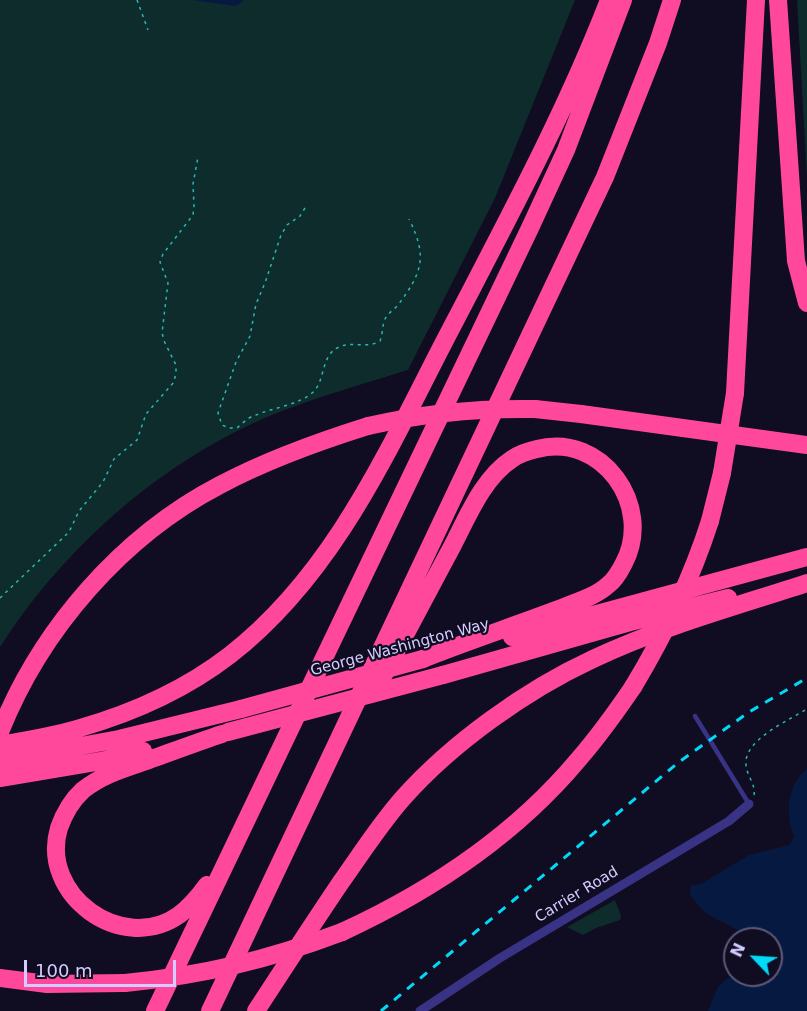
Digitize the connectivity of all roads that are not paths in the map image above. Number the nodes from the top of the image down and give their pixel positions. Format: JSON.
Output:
{"nodes":[{"id":1,"x":609,"y":0,"type":"edge"},
{"id":2,"x":622,"y":0,"type":"edge"},
{"id":3,"x":672,"y":0,"type":"edge"},
{"id":4,"x":756,"y":0,"type":"edge"},
{"id":5,"x":778,"y":0,"type":"edge"},
{"id":6,"x":807,"y":303,"type":"edge"},
{"id":7,"x":807,"y":446,"type":"edge"},
{"id":8,"x":807,"y":557,"type":"edge"},
{"id":9,"x":807,"y":581,"type":"edge"},
{"id":10,"x":423,"y":659,"type":"junction"},
{"id":11,"x":695,"y":716,"type":"dead end"},
{"id":12,"x":0,"y":732,"type":"edge"},
{"id":13,"x":225,"y":733,"type":"junction"},
{"id":14,"x":0,"y":745,"type":"edge"},
{"id":15,"x":0,"y":761,"type":"edge"},
{"id":16,"x":0,"y":778,"type":"edge"},
{"id":17,"x":749,"y":804,"type":"joint"},
{"id":18,"x":249,"y":813,"type":"junction"},
{"id":19,"x":296,"y":830,"type":"junction"},
{"id":20,"x":0,"y":978,"type":"edge"},
{"id":21,"x":155,"y":1011,"type":"edge"},
{"id":22,"x":210,"y":1011,"type":"edge"},
{"id":23,"x":256,"y":1011,"type":"edge"},
{"id":24,"x":420,"y":1011,"type":"edge"}],
"edges":[{"from":1,"to":14,"type":"highway"},
{"from":2,"to":18,"type":"highway"},
{"from":3,"to":19,"type":"highway"},
{"from":4,"to":20,"type":"highway","bridge":true},
{"from":5,"to":6,"type":"highway"},
{"from":7,"to":12,"type":"highway","bridge":true},
{"from":8,"to":10,"type":"highway","name":"George Washington Way"},
{"from":9,"to":13,"type":"highway","bridge":true},
{"from":9,"to":23,"type":"highway"},
{"from":10,"to":15,"type":"highway","name":"George Washington Way","bridge":true},
{"from":10,"to":19,"type":"highway"},
{"from":11,"to":17,"type":"lane"},
{"from":13,"to":16,"type":"highway"},
{"from":13,"to":18,"type":"highway"},
{"from":17,"to":24,"type":"street","name":"Carrier Road"},
{"from":18,"to":21,"type":"highway"},
{"from":19,"to":22,"type":"highway"}]}
